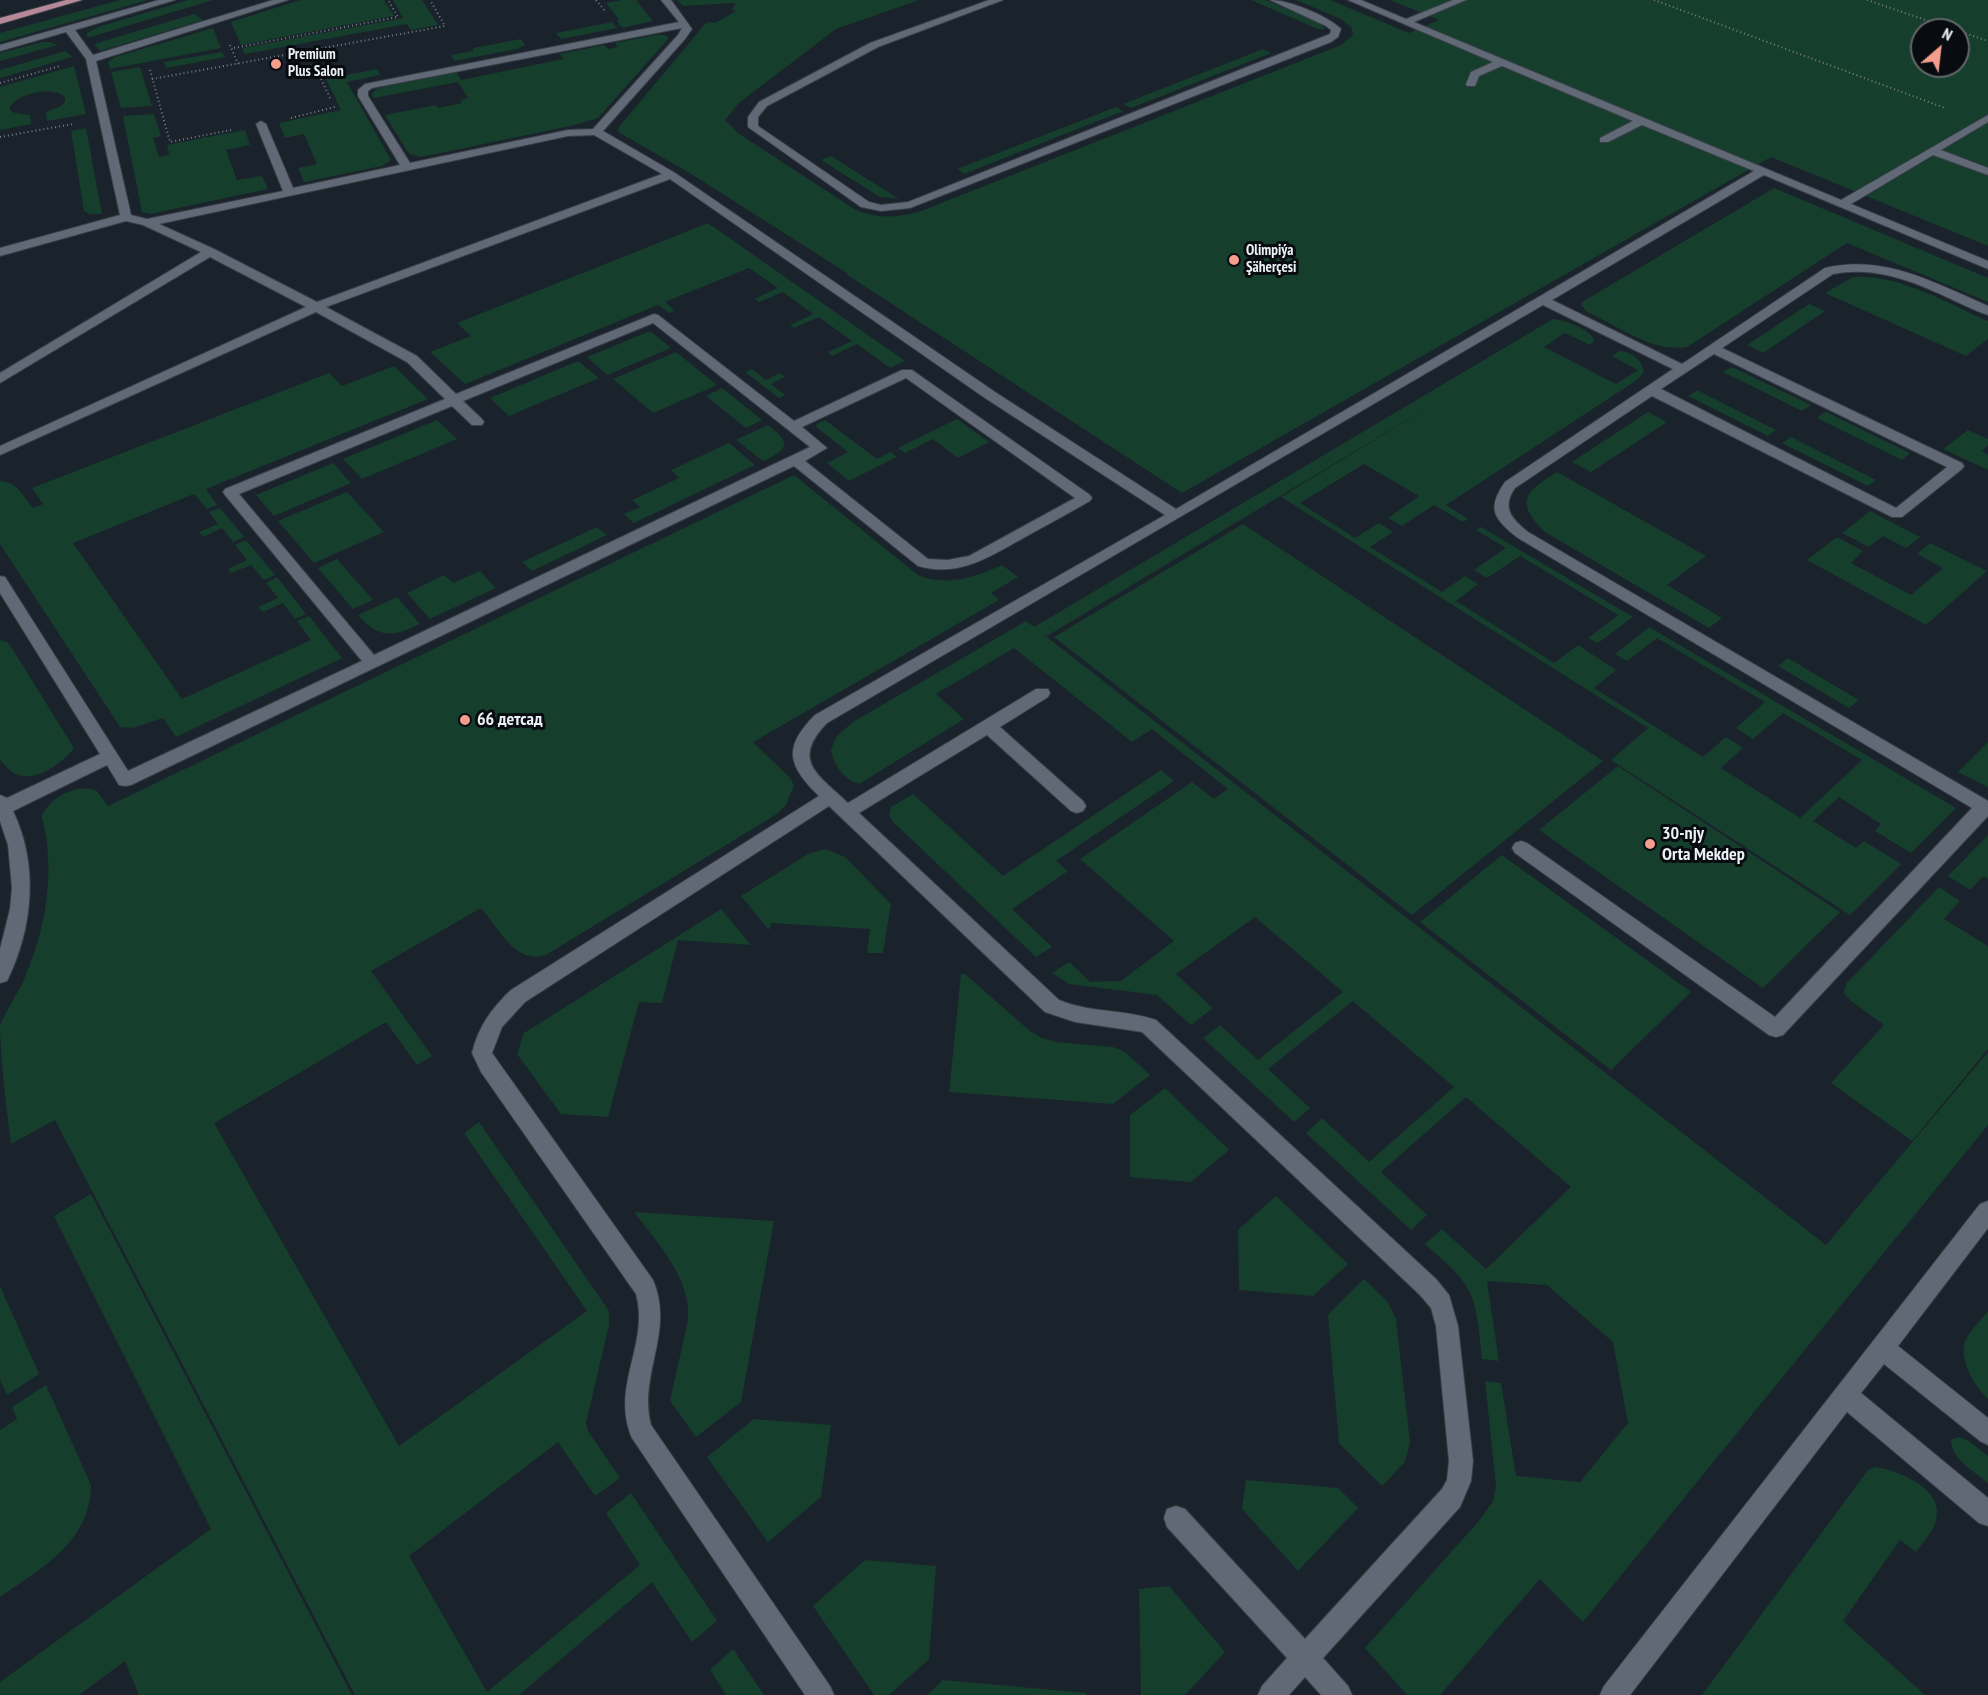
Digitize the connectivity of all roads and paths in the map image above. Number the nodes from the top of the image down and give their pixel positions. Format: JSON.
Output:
{"nodes":[{"id":1,"x":76,"y":0,"type":"edge"},
{"id":2,"x":170,"y":0,"type":"edge"},
{"id":3,"x":283,"y":0,"type":"edge"},
{"id":4,"x":388,"y":0,"type":"edge"},
{"id":5,"x":429,"y":0,"type":"edge"},
{"id":6,"x":666,"y":0,"type":"edge"},
{"id":7,"x":998,"y":0,"type":"edge"},
{"id":8,"x":1275,"y":0,"type":"edge"},
{"id":9,"x":1353,"y":0,"type":"edge"},
{"id":10,"x":1461,"y":0,"type":"edge"},
{"id":11,"x":1654,"y":0,"type":"edge"},
{"id":12,"x":1867,"y":0,"type":"edge"},
{"id":13,"x":1919,"y":18,"type":"edge"},
{"id":14,"x":0,"y":21,"type":"edge"},
{"id":15,"x":1406,"y":22,"type":"junction"},
{"id":16,"x":685,"y":24,"type":"junction"},
{"id":17,"x":69,"y":29,"type":"junction"},
{"id":18,"x":1970,"y":35,"type":"edge"},
{"id":19,"x":1988,"y":41,"type":"edge"},
{"id":20,"x":0,"y":48,"type":"edge"},
{"id":21,"x":231,"y":48,"type":"dead end"},
{"id":22,"x":91,"y":59,"type":"junction"},
{"id":23,"x":1500,"y":63,"type":"junction"},
{"id":24,"x":152,"y":79,"type":"dead end"},
{"id":25,"x":0,"y":83,"type":"edge"},
{"id":26,"x":1471,"y":84,"type":"dead end"},
{"id":27,"x":104,"y":117,"type":"junction"},
{"id":28,"x":1985,"y":120,"type":"edge"},
{"id":29,"x":1641,"y":121,"type":"junction"},
{"id":30,"x":261,"y":124,"type":"dead end"},
{"id":31,"x":596,"y":132,"type":"junction"},
{"id":32,"x":0,"y":137,"type":"edge"},
{"id":33,"x":1604,"y":140,"type":"dead end"},
{"id":34,"x":1932,"y":151,"type":"junction"},
{"id":35,"x":407,"y":167,"type":"junction"},
{"id":36,"x":1763,"y":171,"type":"junction"},
{"id":37,"x":1988,"y":172,"type":"edge"},
{"id":38,"x":671,"y":175,"type":"junction"},
{"id":39,"x":289,"y":192,"type":"junction"},
{"id":40,"x":1842,"y":204,"type":"junction"},
{"id":41,"x":126,"y":217,"type":"junction"},
{"id":42,"x":147,"y":223,"type":"junction"},
{"id":43,"x":0,"y":252,"type":"edge"},
{"id":44,"x":210,"y":252,"type":"junction"},
{"id":45,"x":1988,"y":265,"type":"edge"},
{"id":46,"x":1542,"y":300,"type":"junction"},
{"id":47,"x":316,"y":308,"type":"junction"},
{"id":48,"x":1988,"y":311,"type":"edge"},
{"id":49,"x":1713,"y":349,"type":"junction"},
{"id":50,"x":1683,"y":369,"type":"junction"},
{"id":51,"x":0,"y":379,"type":"edge"},
{"id":52,"x":1652,"y":390,"type":"junction"},
{"id":53,"x":454,"y":400,"type":"junction"},
{"id":54,"x":477,"y":422,"type":"dead end"},
{"id":55,"x":793,"y":426,"type":"junction"},
{"id":56,"x":0,"y":451,"type":"edge"},
{"id":57,"x":795,"y":460,"type":"junction"},
{"id":58,"x":1176,"y":515,"type":"junction"},
{"id":59,"x":0,"y":581,"type":"edge"},
{"id":60,"x":372,"y":663,"type":"junction"},
{"id":61,"x":1042,"y":693,"type":"dead end"},
{"id":62,"x":988,"y":726,"type":"junction"},
{"id":63,"x":111,"y":756,"type":"junction"},
{"id":64,"x":830,"y":797,"type":"junction"},
{"id":65,"x":1,"y":805,"type":"edge"},
{"id":66,"x":1077,"y":806,"type":"dead end"},
{"id":67,"x":1986,"y":808,"type":"edge"},
{"id":68,"x":847,"y":812,"type":"junction"},
{"id":69,"x":1521,"y":848,"type":"dead end"},
{"id":70,"x":0,"y":975,"type":"edge"},
{"id":71,"x":1986,"y":1218,"type":"edge"},
{"id":72,"x":1882,"y":1348,"type":"junction"},
{"id":73,"x":1845,"y":1395,"type":"junction"},
{"id":74,"x":1988,"y":1433,"type":"edge"},
{"id":75,"x":1988,"y":1514,"type":"edge"},
{"id":76,"x":1176,"y":1518,"type":"dead end"},
{"id":77,"x":1305,"y":1657,"type":"junction"},
{"id":78,"x":821,"y":1695,"type":"edge"},
{"id":79,"x":1271,"y":1695,"type":"edge"},
{"id":80,"x":1339,"y":1695,"type":"edge"},
{"id":81,"x":1613,"y":1695,"type":"edge"}],
"edges":[{"from":1,"to":14,"type":"main road"},
{"from":2,"to":17,"type":"street"},
{"from":3,"to":22,"type":"street"},
{"from":4,"to":21,"type":"path"},
{"from":5,"to":24,"type":"path"},
{"from":6,"to":16,"type":"street"},
{"from":7,"to":8,"type":"street"},
{"from":9,"to":15,"type":"street"},
{"from":10,"to":15,"type":"street"},
{"from":11,"to":28,"type":"path"},
{"from":12,"to":13,"type":"path"},
{"from":15,"to":23,"type":"street"},
{"from":16,"to":31,"type":"street"},
{"from":16,"to":35,"type":"street"},
{"from":17,"to":20,"type":"street"},
{"from":17,"to":22,"type":"street"},
{"from":18,"to":19,"type":"path"},
{"from":22,"to":25,"type":"path"},
{"from":22,"to":27,"type":"street"},
{"from":23,"to":26,"type":"street"},
{"from":23,"to":29,"type":"street"},
{"from":27,"to":32,"type":"path"},
{"from":27,"to":41,"type":"street"},
{"from":28,"to":34,"type":"street"},
{"from":29,"to":33,"type":"street"},
{"from":29,"to":36,"type":"street"},
{"from":30,"to":39,"type":"street"},
{"from":31,"to":35,"type":"street"},
{"from":31,"to":38,"type":"street"},
{"from":34,"to":37,"type":"street"},
{"from":34,"to":40,"type":"street"},
{"from":35,"to":39,"type":"street"},
{"from":36,"to":40,"type":"street"},
{"from":36,"to":46,"type":"street"},
{"from":38,"to":47,"type":"street"},
{"from":38,"to":58,"type":"street"},
{"from":39,"to":42,"type":"street"},
{"from":40,"to":45,"type":"street"},
{"from":41,"to":42,"type":"street"},
{"from":41,"to":43,"type":"street"},
{"from":42,"to":44,"type":"street"},
{"from":44,"to":47,"type":"street"},
{"from":44,"to":51,"type":"street"},
{"from":46,"to":50,"type":"street"},
{"from":46,"to":58,"type":"street"},
{"from":47,"to":53,"type":"street"},
{"from":47,"to":56,"type":"street"},
{"from":48,"to":49,"type":"street"},
{"from":49,"to":50,"type":"street"},
{"from":49,"to":52,"type":"street"},
{"from":50,"to":52,"type":"street"},
{"from":52,"to":67,"type":"street"},
{"from":53,"to":54,"type":"street"},
{"from":53,"to":55,"type":"street"},
{"from":53,"to":60,"type":"street"},
{"from":55,"to":57,"type":"street"},
{"from":55,"to":57,"type":"street"},
{"from":57,"to":60,"type":"street"},
{"from":58,"to":64,"type":"street"},
{"from":59,"to":63,"type":"street"},
{"from":60,"to":63,"type":"street"},
{"from":61,"to":62,"type":"street"},
{"from":62,"to":66,"type":"street"},
{"from":62,"to":68,"type":"street"},
{"from":63,"to":65,"type":"street"},
{"from":64,"to":68,"type":"street"},
{"from":64,"to":78,"type":"street"},
{"from":65,"to":70,"type":"street"},
{"from":67,"to":69,"type":"street"},
{"from":68,"to":77,"type":"street"},
{"from":71,"to":72,"type":"street"},
{"from":72,"to":73,"type":"street"},
{"from":72,"to":74,"type":"street"},
{"from":73,"to":75,"type":"street"},
{"from":73,"to":81,"type":"street"},
{"from":76,"to":77,"type":"street"},
{"from":77,"to":79,"type":"street"},
{"from":77,"to":80,"type":"street"}]}
